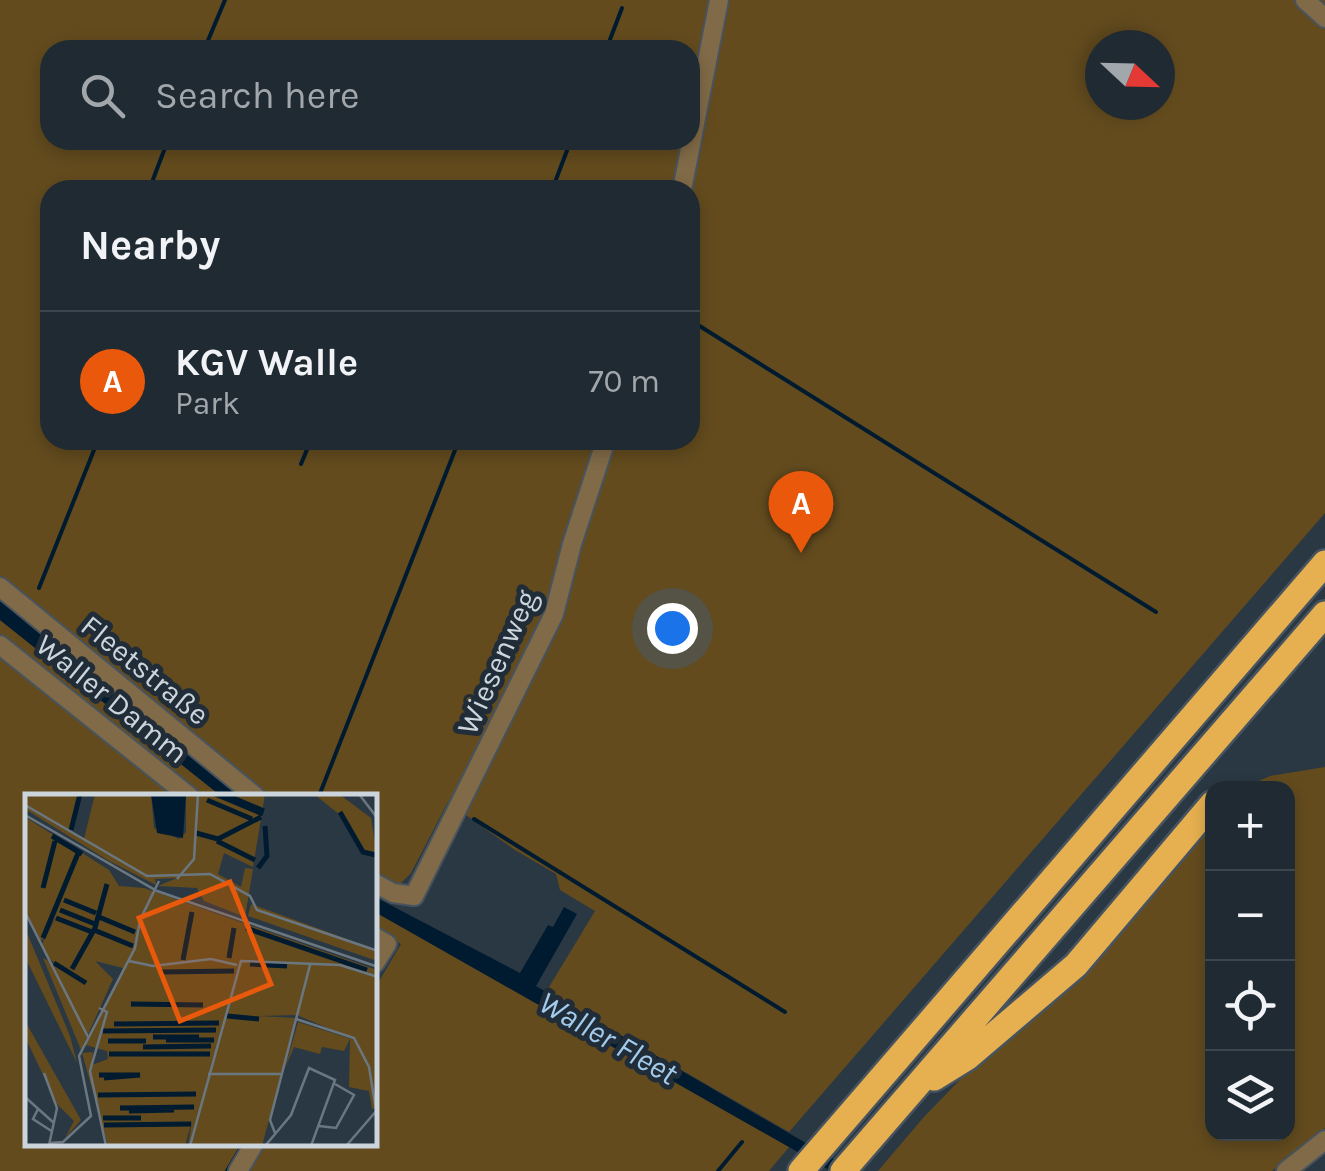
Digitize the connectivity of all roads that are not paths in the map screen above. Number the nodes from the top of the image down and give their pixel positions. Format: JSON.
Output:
{"nodes":[{"id":1,"x":718,"y":0,"type":"edge"},
{"id":2,"x":1304,"y":0,"type":"edge"},
{"id":3,"x":1325,"y":18,"type":"edge"},
{"id":4,"x":700,"y":95,"type":"edge"},
{"id":5,"x":690,"y":150,"type":"edge"},
{"id":6,"x":684,"y":180,"type":"edge"},
{"id":7,"x":603,"y":450,"type":"edge"},
{"id":8,"x":1325,"y":563,"type":"edge"},
{"id":9,"x":0,"y":588,"type":"edge"},
{"id":10,"x":1325,"y":614,"type":"edge"},
{"id":11,"x":0,"y":645,"type":"edge"},
{"id":12,"x":186,"y":794,"type":"edge"},
{"id":13,"x":253,"y":794,"type":"edge"},
{"id":14,"x":1205,"y":812,"type":"edge"},
{"id":15,"x":378,"y":885,"type":"edge"},
{"id":16,"x":913,"y":1092,"type":"junction"},
{"id":17,"x":1325,"y":1140,"type":"edge"},
{"id":18,"x":253,"y":1146,"type":"edge"},
{"id":19,"x":852,"y":1162,"type":"edge"},
{"id":20,"x":238,"y":1171,"type":"edge"},
{"id":21,"x":801,"y":1171,"type":"edge"},
{"id":22,"x":1286,"y":1171,"type":"edge"}],
"edges":[{"from":1,"to":4,"type":"street"},
{"from":2,"to":3,"type":"street"},
{"from":5,"to":6,"type":"street"},
{"from":7,"to":15,"type":"street","name":"Wiesenweg"},
{"from":8,"to":21,"type":"highway"},
{"from":9,"to":13,"type":"street","name":"Fleetstraße"},
{"from":10,"to":16,"type":"highway"},
{"from":11,"to":12,"type":"street","name":"Waller Damm"},
{"from":14,"to":16,"type":"highway"},
{"from":16,"to":19,"type":"highway"},
{"from":17,"to":22,"type":"street"},
{"from":18,"to":20,"type":"street"}]}
